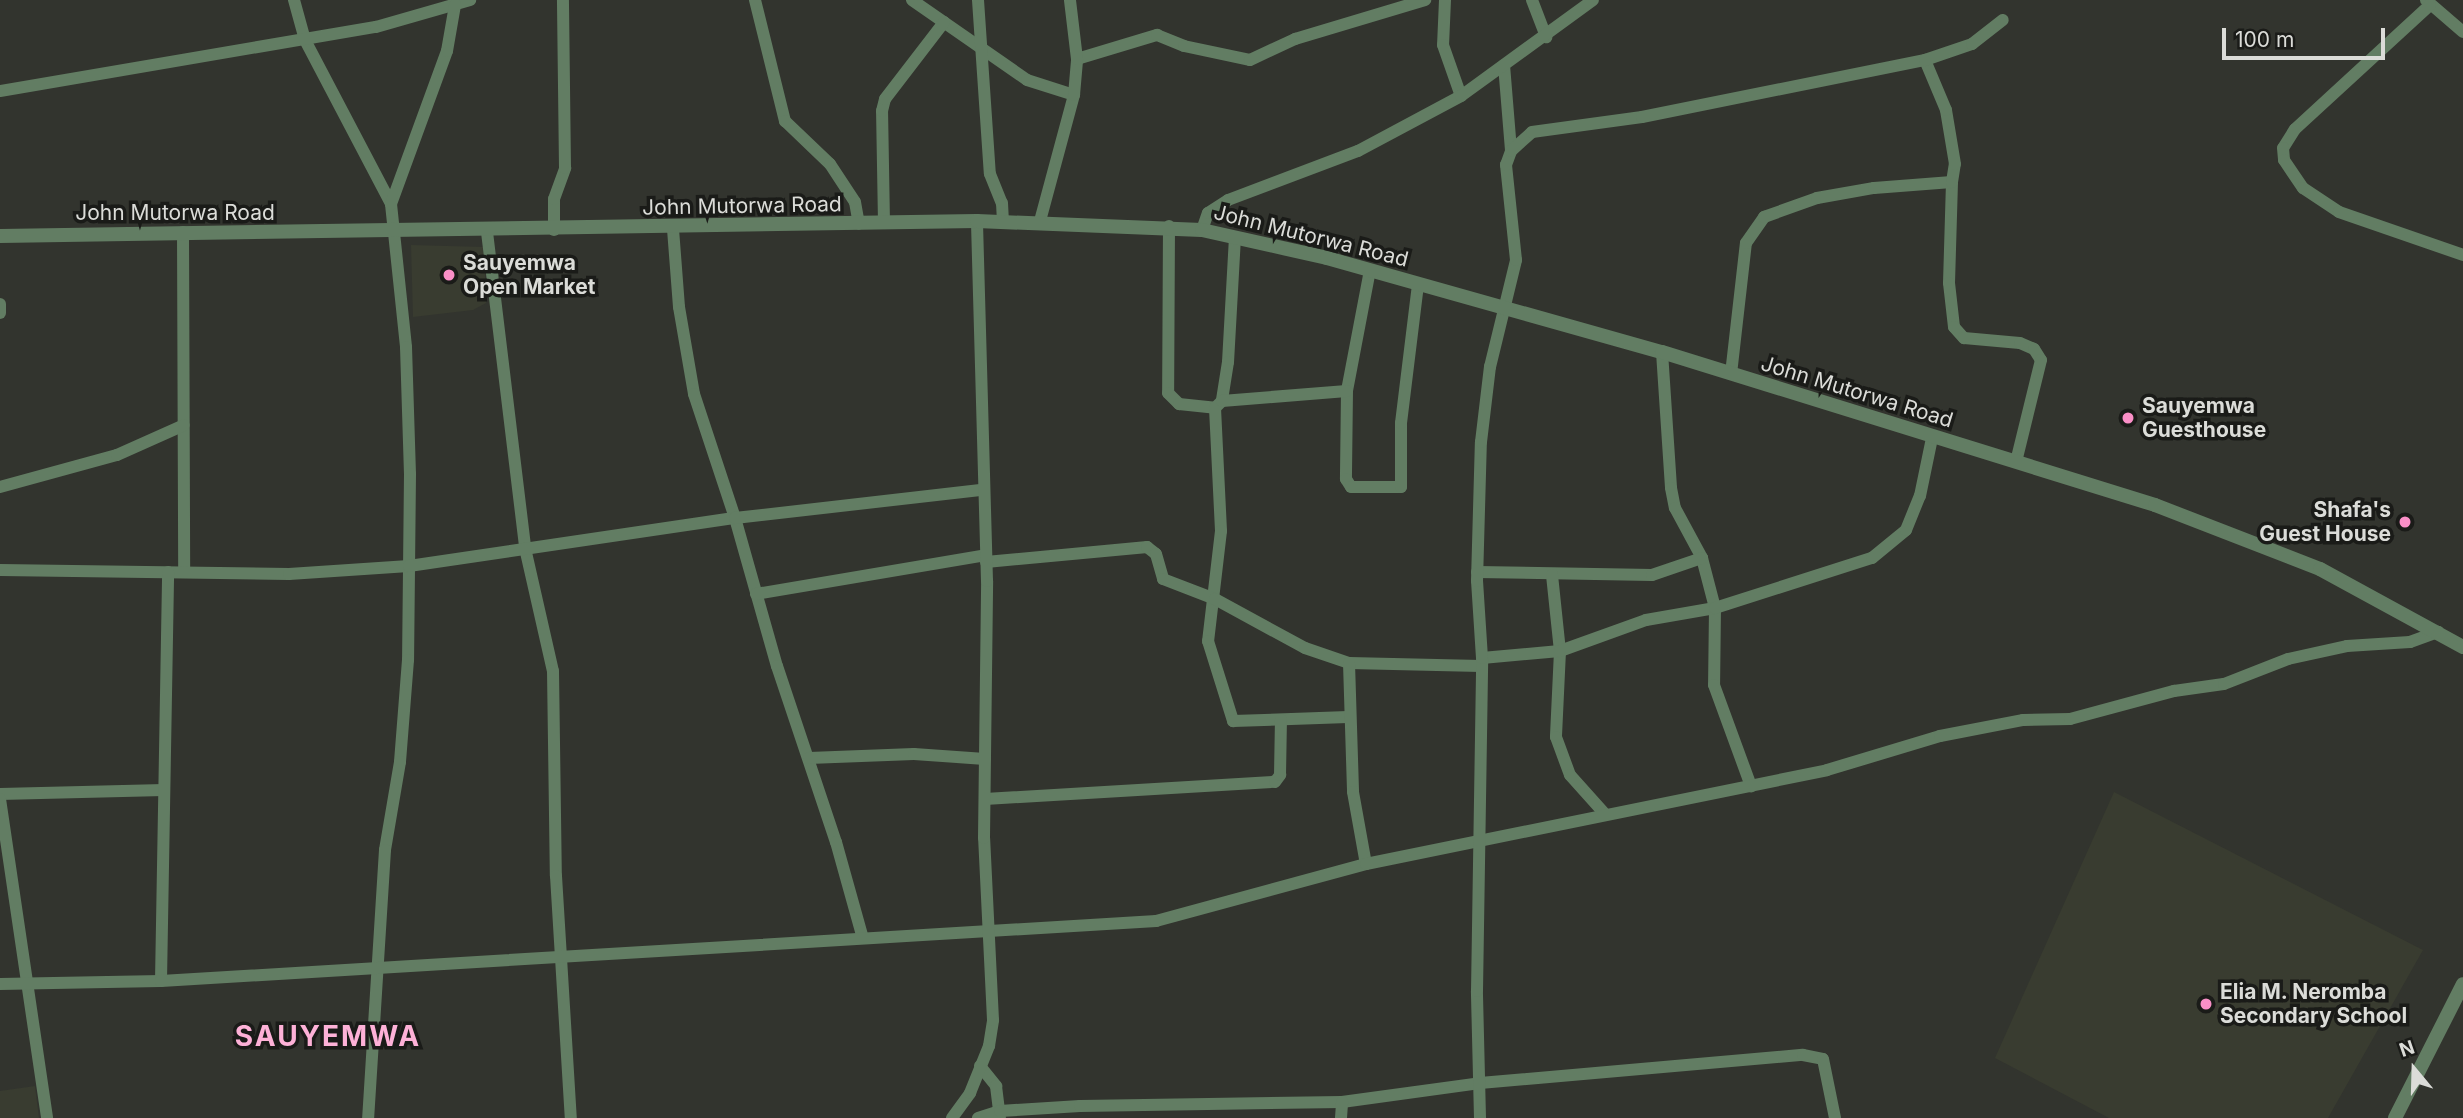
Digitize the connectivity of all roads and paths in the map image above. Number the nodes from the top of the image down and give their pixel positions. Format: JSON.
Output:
{"nodes":[{"id":1,"x":294,"y":0,"type":"edge"},
{"id":2,"x":470,"y":0,"type":"edge"},
{"id":3,"x":563,"y":0,"type":"edge"},
{"id":4,"x":755,"y":0,"type":"edge"},
{"id":5,"x":912,"y":0,"type":"edge"},
{"id":6,"x":978,"y":0,"type":"edge"},
{"id":7,"x":1070,"y":0,"type":"edge"},
{"id":8,"x":1425,"y":0,"type":"edge"},
{"id":9,"x":1445,"y":0,"type":"edge"},
{"id":10,"x":1532,"y":0,"type":"edge"},
{"id":11,"x":1593,"y":0,"type":"edge"},
{"id":12,"x":2428,"y":2,"type":"edge"},
{"id":13,"x":455,"y":5,"type":"junction"},
{"id":14,"x":2003,"y":20,"type":"dead end"},
{"id":15,"x":944,"y":22,"type":"junction"},
{"id":16,"x":2463,"y":32,"type":"edge"},
{"id":17,"x":1546,"y":37,"type":"junction"},
{"id":18,"x":305,"y":40,"type":"junction"},
{"id":19,"x":979,"y":48,"type":"junction"},
{"id":20,"x":1077,"y":59,"type":"junction"},
{"id":21,"x":1925,"y":60,"type":"junction"},
{"id":22,"x":1504,"y":65,"type":"junction"},
{"id":23,"x":0,"y":91,"type":"edge"},
{"id":24,"x":1074,"y":95,"type":"junction"},
{"id":25,"x":1461,"y":96,"type":"junction"},
{"id":26,"x":1511,"y":151,"type":"junction"},
{"id":27,"x":1952,"y":182,"type":"junction"},
{"id":28,"x":391,"y":204,"type":"junction"},
{"id":29,"x":977,"y":221,"type":"junction"},
{"id":30,"x":1003,"y":221,"type":"junction"},
{"id":31,"x":1040,"y":221,"type":"junction"},
{"id":32,"x":884,"y":223,"type":"junction"},
{"id":33,"x":859,"y":224,"type":"junction"},
{"id":34,"x":1169,"y":226,"type":"junction"},
{"id":35,"x":673,"y":229,"type":"junction"},
{"id":36,"x":554,"y":230,"type":"junction"},
{"id":37,"x":1202,"y":230,"type":"junction"},
{"id":38,"x":183,"y":232,"type":"junction"},
{"id":39,"x":397,"y":232,"type":"junction"},
{"id":40,"x":487,"y":232,"type":"junction"},
{"id":41,"x":0,"y":236,"type":"edge"},
{"id":42,"x":1235,"y":236,"type":"junction"},
{"id":43,"x":2463,"y":255,"type":"edge"},
{"id":44,"x":1370,"y":270,"type":"junction"},
{"id":45,"x":1418,"y":284,"type":"junction"},
{"id":46,"x":0,"y":304,"type":"edge"},
{"id":47,"x":1504,"y":308,"type":"junction"},
{"id":48,"x":0,"y":313,"type":"edge"},
{"id":49,"x":1662,"y":352,"type":"junction"},
{"id":50,"x":1731,"y":374,"type":"junction"},
{"id":51,"x":1347,"y":391,"type":"junction"},
{"id":52,"x":1219,"y":404,"type":"junction"},
{"id":53,"x":184,"y":425,"type":"junction"},
{"id":54,"x":1932,"y":438,"type":"junction"},
{"id":55,"x":2016,"y":462,"type":"junction"},
{"id":56,"x":0,"y":486,"type":"edge"},
{"id":57,"x":982,"y":490,"type":"junction"},
{"id":58,"x":735,"y":518,"type":"junction"},
{"id":59,"x":525,"y":548,"type":"junction"},
{"id":60,"x":986,"y":558,"type":"junction"},
{"id":61,"x":1702,"y":558,"type":"junction"},
{"id":62,"x":409,"y":566,"type":"junction"},
{"id":63,"x":0,"y":570,"type":"edge"},
{"id":64,"x":168,"y":572,"type":"junction"},
{"id":65,"x":184,"y":572,"type":"junction"},
{"id":66,"x":1477,"y":572,"type":"junction"},
{"id":67,"x":1552,"y":575,"type":"junction"},
{"id":68,"x":757,"y":594,"type":"junction"},
{"id":69,"x":1214,"y":599,"type":"junction"},
{"id":70,"x":1715,"y":608,"type":"junction"},
{"id":71,"x":2438,"y":632,"type":"junction"},
{"id":72,"x":2463,"y":647,"type":"edge"},
{"id":73,"x":1560,"y":651,"type":"junction"},
{"id":74,"x":1482,"y":662,"type":"junction"},
{"id":75,"x":1349,"y":663,"type":"junction"},
{"id":76,"x":1348,"y":717,"type":"junction"},
{"id":77,"x":1281,"y":720,"type":"junction"},
{"id":78,"x":809,"y":758,"type":"junction"},
{"id":79,"x":985,"y":759,"type":"junction"},
{"id":80,"x":1751,"y":786,"type":"junction"},
{"id":81,"x":164,"y":790,"type":"junction"},
{"id":82,"x":0,"y":797,"type":"edge"},
{"id":83,"x":985,"y":799,"type":"junction"},
{"id":84,"x":1605,"y":814,"type":"junction"},
{"id":85,"x":1482,"y":842,"type":"junction"},
{"id":86,"x":1366,"y":864,"type":"junction"},
{"id":87,"x":989,"y":932,"type":"junction"},
{"id":88,"x":862,"y":935,"type":"junction"},
{"id":89,"x":561,"y":956,"type":"junction"},
{"id":90,"x":381,"y":965,"type":"junction"},
{"id":91,"x":26,"y":981,"type":"junction"},
{"id":92,"x":161,"y":981,"type":"junction"},
{"id":93,"x":0,"y":984,"type":"edge"},
{"id":94,"x":2463,"y":984,"type":"edge"},
{"id":95,"x":980,"y":1066,"type":"junction"},
{"id":96,"x":1480,"y":1083,"type":"junction"},
{"id":97,"x":1342,"y":1102,"type":"junction"},
{"id":98,"x":1082,"y":1112,"type":"edge"},
{"id":99,"x":1000,"y":1115,"type":"edge"},
{"id":100,"x":47,"y":1118,"type":"edge"},
{"id":101,"x":368,"y":1118,"type":"edge"},
{"id":102,"x":570,"y":1118,"type":"edge"},
{"id":103,"x":952,"y":1118,"type":"edge"},
{"id":104,"x":978,"y":1118,"type":"edge"},
{"id":105,"x":1342,"y":1118,"type":"edge"},
{"id":106,"x":1480,"y":1118,"type":"edge"},
{"id":107,"x":1835,"y":1118,"type":"edge"},
{"id":108,"x":2395,"y":1118,"type":"edge"}],
"edges":[{"from":1,"to":18,"type":"street"},
{"from":2,"to":13,"type":"street"},
{"from":3,"to":36,"type":"street"},
{"from":4,"to":33,"type":"street"},
{"from":5,"to":15,"type":"street"},
{"from":6,"to":19,"type":"street"},
{"from":7,"to":20,"type":"street"},
{"from":8,"to":20,"type":"street"},
{"from":9,"to":25,"type":"street"},
{"from":10,"to":17,"type":"street"},
{"from":11,"to":17,"type":"street"},
{"from":12,"to":16,"type":"street"},
{"from":12,"to":43,"type":"street"},
{"from":13,"to":18,"type":"street"},
{"from":13,"to":28,"type":"street"},
{"from":14,"to":21,"type":"street"},
{"from":15,"to":19,"type":"street"},
{"from":15,"to":32,"type":"street"},
{"from":17,"to":22,"type":"street"},
{"from":18,"to":23,"type":"street"},
{"from":18,"to":28,"type":"street"},
{"from":19,"to":24,"type":"street"},
{"from":19,"to":30,"type":"street"},
{"from":20,"to":24,"type":"street"},
{"from":21,"to":26,"type":"street"},
{"from":21,"to":27,"type":"street"},
{"from":22,"to":25,"type":"street"},
{"from":22,"to":26,"type":"street"},
{"from":24,"to":31,"type":"street"},
{"from":25,"to":37,"type":"street"},
{"from":26,"to":47,"type":"street"},
{"from":27,"to":50,"type":"street"},
{"from":27,"to":55,"type":"street"},
{"from":28,"to":39,"type":"street"},
{"from":29,"to":30,"type":"street","name":"John Mutorwa Road"},
{"from":29,"to":32,"type":"street","name":"John Mutorwa Road"},
{"from":29,"to":57,"type":"street"},
{"from":30,"to":31,"type":"street","name":"John Mutorwa Road"},
{"from":31,"to":34,"type":"street","name":"John Mutorwa Road"},
{"from":32,"to":33,"type":"street","name":"John Mutorwa Road"},
{"from":33,"to":35,"type":"street","name":"John Mutorwa Road"},
{"from":34,"to":37,"type":"street","name":"John Mutorwa Road"},
{"from":34,"to":52,"type":"street"},
{"from":35,"to":36,"type":"street","name":"John Mutorwa Road"},
{"from":35,"to":58,"type":"street"},
{"from":36,"to":40,"type":"street","name":"John Mutorwa Road"},
{"from":37,"to":42,"type":"street","name":"John Mutorwa Road"},
{"from":38,"to":39,"type":"street","name":"John Mutorwa Road"},
{"from":38,"to":41,"type":"street","name":"John Mutorwa Road"},
{"from":38,"to":53,"type":"street"},
{"from":39,"to":40,"type":"street","name":"John Mutorwa Road"},
{"from":39,"to":62,"type":"street"},
{"from":40,"to":59,"type":"street"},
{"from":42,"to":44,"type":"street","name":"John Mutorwa Road"},
{"from":42,"to":52,"type":"street"},
{"from":44,"to":45,"type":"street","name":"John Mutorwa Road"},
{"from":44,"to":51,"type":"street"},
{"from":45,"to":47,"type":"street","name":"John Mutorwa Road"},
{"from":45,"to":51,"type":"street"},
{"from":46,"to":48,"type":"street"},
{"from":47,"to":49,"type":"street","name":"John Mutorwa Road"},
{"from":47,"to":66,"type":"street"},
{"from":49,"to":50,"type":"street","name":"John Mutorwa Road"},
{"from":49,"to":61,"type":"street"},
{"from":50,"to":54,"type":"street","name":"John Mutorwa Road"},
{"from":51,"to":52,"type":"street"},
{"from":52,"to":69,"type":"street"},
{"from":53,"to":56,"type":"street"},
{"from":53,"to":65,"type":"street"},
{"from":54,"to":55,"type":"street","name":"John Mutorwa Road"},
{"from":54,"to":70,"type":"street"},
{"from":55,"to":71,"type":"street","name":"John Mutorwa Road"},
{"from":57,"to":58,"type":"street"},
{"from":57,"to":60,"type":"street"},
{"from":58,"to":59,"type":"street"},
{"from":58,"to":68,"type":"street"},
{"from":59,"to":62,"type":"street"},
{"from":59,"to":89,"type":"street"},
{"from":60,"to":68,"type":"street"},
{"from":60,"to":69,"type":"street"},
{"from":60,"to":79,"type":"street"},
{"from":61,"to":67,"type":"street"},
{"from":61,"to":70,"type":"street"},
{"from":62,"to":65,"type":"street"},
{"from":62,"to":90,"type":"street"},
{"from":63,"to":64,"type":"street"},
{"from":64,"to":65,"type":"street"},
{"from":64,"to":81,"type":"street"},
{"from":66,"to":67,"type":"street"},
{"from":66,"to":74,"type":"street"},
{"from":67,"to":73,"type":"street"},
{"from":68,"to":78,"type":"street"},
{"from":69,"to":75,"type":"street"},
{"from":69,"to":77,"type":"street"},
{"from":70,"to":73,"type":"street"},
{"from":70,"to":80,"type":"street"},
{"from":71,"to":72,"type":"street","name":"John Mutorwa Road"},
{"from":71,"to":80,"type":"street"},
{"from":73,"to":74,"type":"street"},
{"from":73,"to":84,"type":"street"},
{"from":74,"to":75,"type":"street"},
{"from":74,"to":85,"type":"street"},
{"from":75,"to":76,"type":"street"},
{"from":76,"to":77,"type":"street"},
{"from":76,"to":86,"type":"street"},
{"from":77,"to":83,"type":"street"},
{"from":78,"to":79,"type":"street"},
{"from":78,"to":88,"type":"street"},
{"from":79,"to":83,"type":"street"},
{"from":80,"to":84,"type":"street"},
{"from":81,"to":82,"type":"street"},
{"from":81,"to":92,"type":"street"},
{"from":82,"to":91,"type":"street"},
{"from":83,"to":87,"type":"street"},
{"from":84,"to":85,"type":"street"},
{"from":85,"to":86,"type":"street"},
{"from":85,"to":96,"type":"street"},
{"from":86,"to":87,"type":"street"},
{"from":87,"to":88,"type":"street"},
{"from":87,"to":95,"type":"street"},
{"from":88,"to":89,"type":"street"},
{"from":89,"to":90,"type":"street"},
{"from":89,"to":102,"type":"street"},
{"from":90,"to":92,"type":"street"},
{"from":90,"to":101,"type":"street"},
{"from":91,"to":92,"type":"street"},
{"from":91,"to":93,"type":"street"},
{"from":91,"to":100,"type":"street"},
{"from":94,"to":108,"type":"street"},
{"from":95,"to":99,"type":"street"},
{"from":95,"to":103,"type":"street"},
{"from":96,"to":97,"type":"street"},
{"from":96,"to":106,"type":"street"},
{"from":96,"to":107,"type":"street"},
{"from":97,"to":98,"type":"street"},
{"from":97,"to":105,"type":"street"},
{"from":98,"to":99,"type":"street"},
{"from":99,"to":104,"type":"street"}]}
